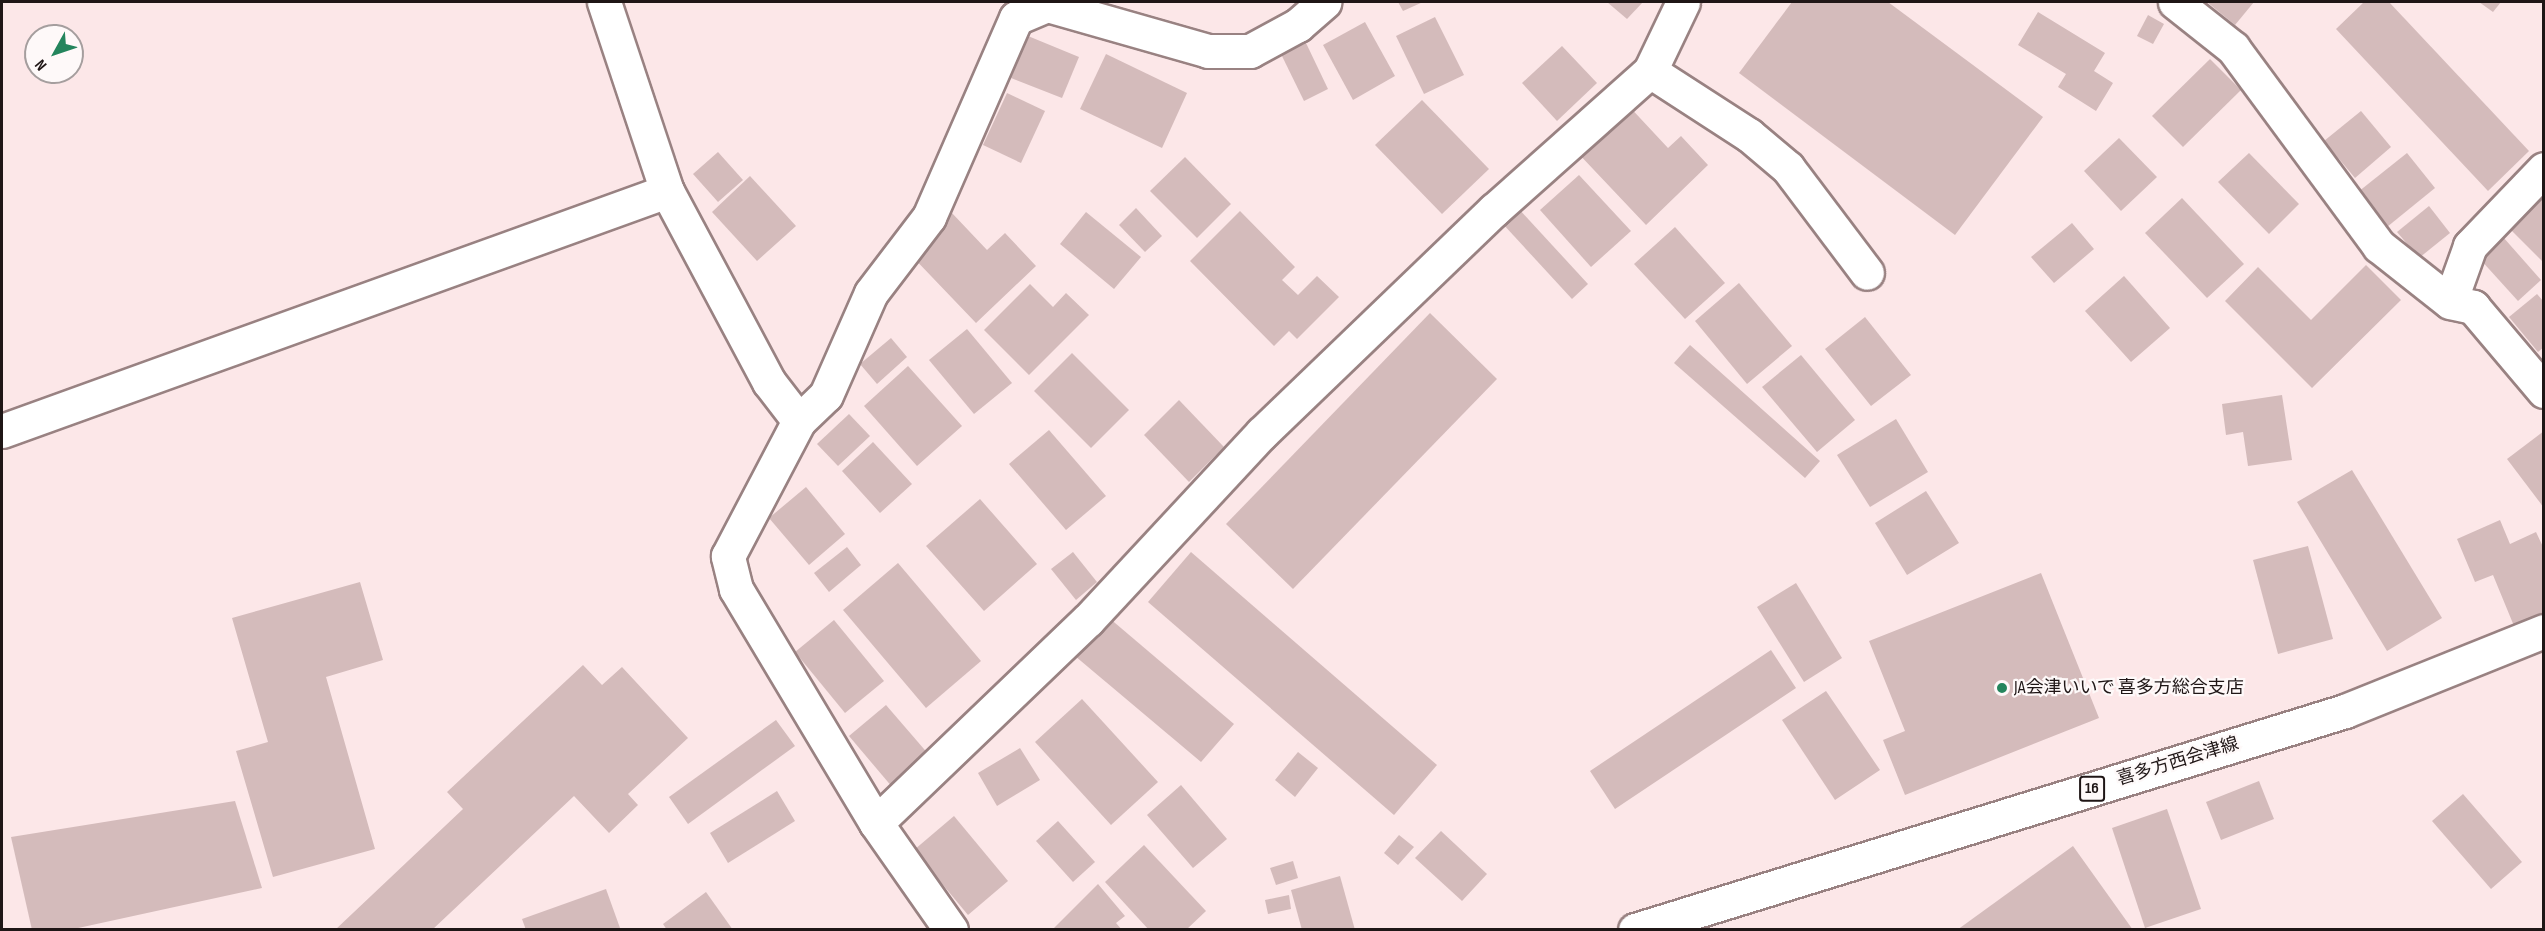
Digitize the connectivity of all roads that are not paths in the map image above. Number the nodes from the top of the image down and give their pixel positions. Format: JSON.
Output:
{"nodes":[{"id":1,"x":604,"y":2,"type":"edge"},
{"id":2,"x":1324,"y":2,"type":"edge"},
{"id":3,"x":1683,"y":2,"type":"edge"},
{"id":4,"x":2175,"y":2,"type":"edge"},
{"id":5,"x":1650,"y":71,"type":"junction"},
{"id":6,"x":2544,"y":169,"type":"edge"},
{"id":7,"x":667,"y":191,"type":"junction"},
{"id":8,"x":1868,"y":273,"type":"dead end"},
{"id":9,"x":2450,"y":302,"type":"junction"},
{"id":10,"x":2544,"y":391,"type":"edge"},
{"id":11,"x":799,"y":421,"type":"junction"},
{"id":12,"x":2,"y":431,"type":"edge"},
{"id":13,"x":2544,"y":630,"type":"edge"},
{"id":14,"x":876,"y":823,"type":"junction"},
{"id":15,"x":951,"y":930,"type":"edge"},
{"id":16,"x":1635,"y":930,"type":"edge"}],
"edges":[{"from":1,"to":7,"type":"street"},
{"from":2,"to":11,"type":"street"},
{"from":3,"to":5,"type":"street"},
{"from":4,"to":9,"type":"street"},
{"from":5,"to":8,"type":"street"},
{"from":5,"to":14,"type":"street"},
{"from":6,"to":9,"type":"street"},
{"from":7,"to":11,"type":"street"},
{"from":7,"to":12,"type":"street"},
{"from":9,"to":10,"type":"street"},
{"from":11,"to":14,"type":"street"},
{"from":13,"to":16,"type":"street","name":"喜多方西会津線","number":"16"},
{"from":14,"to":15,"type":"street"}]}
